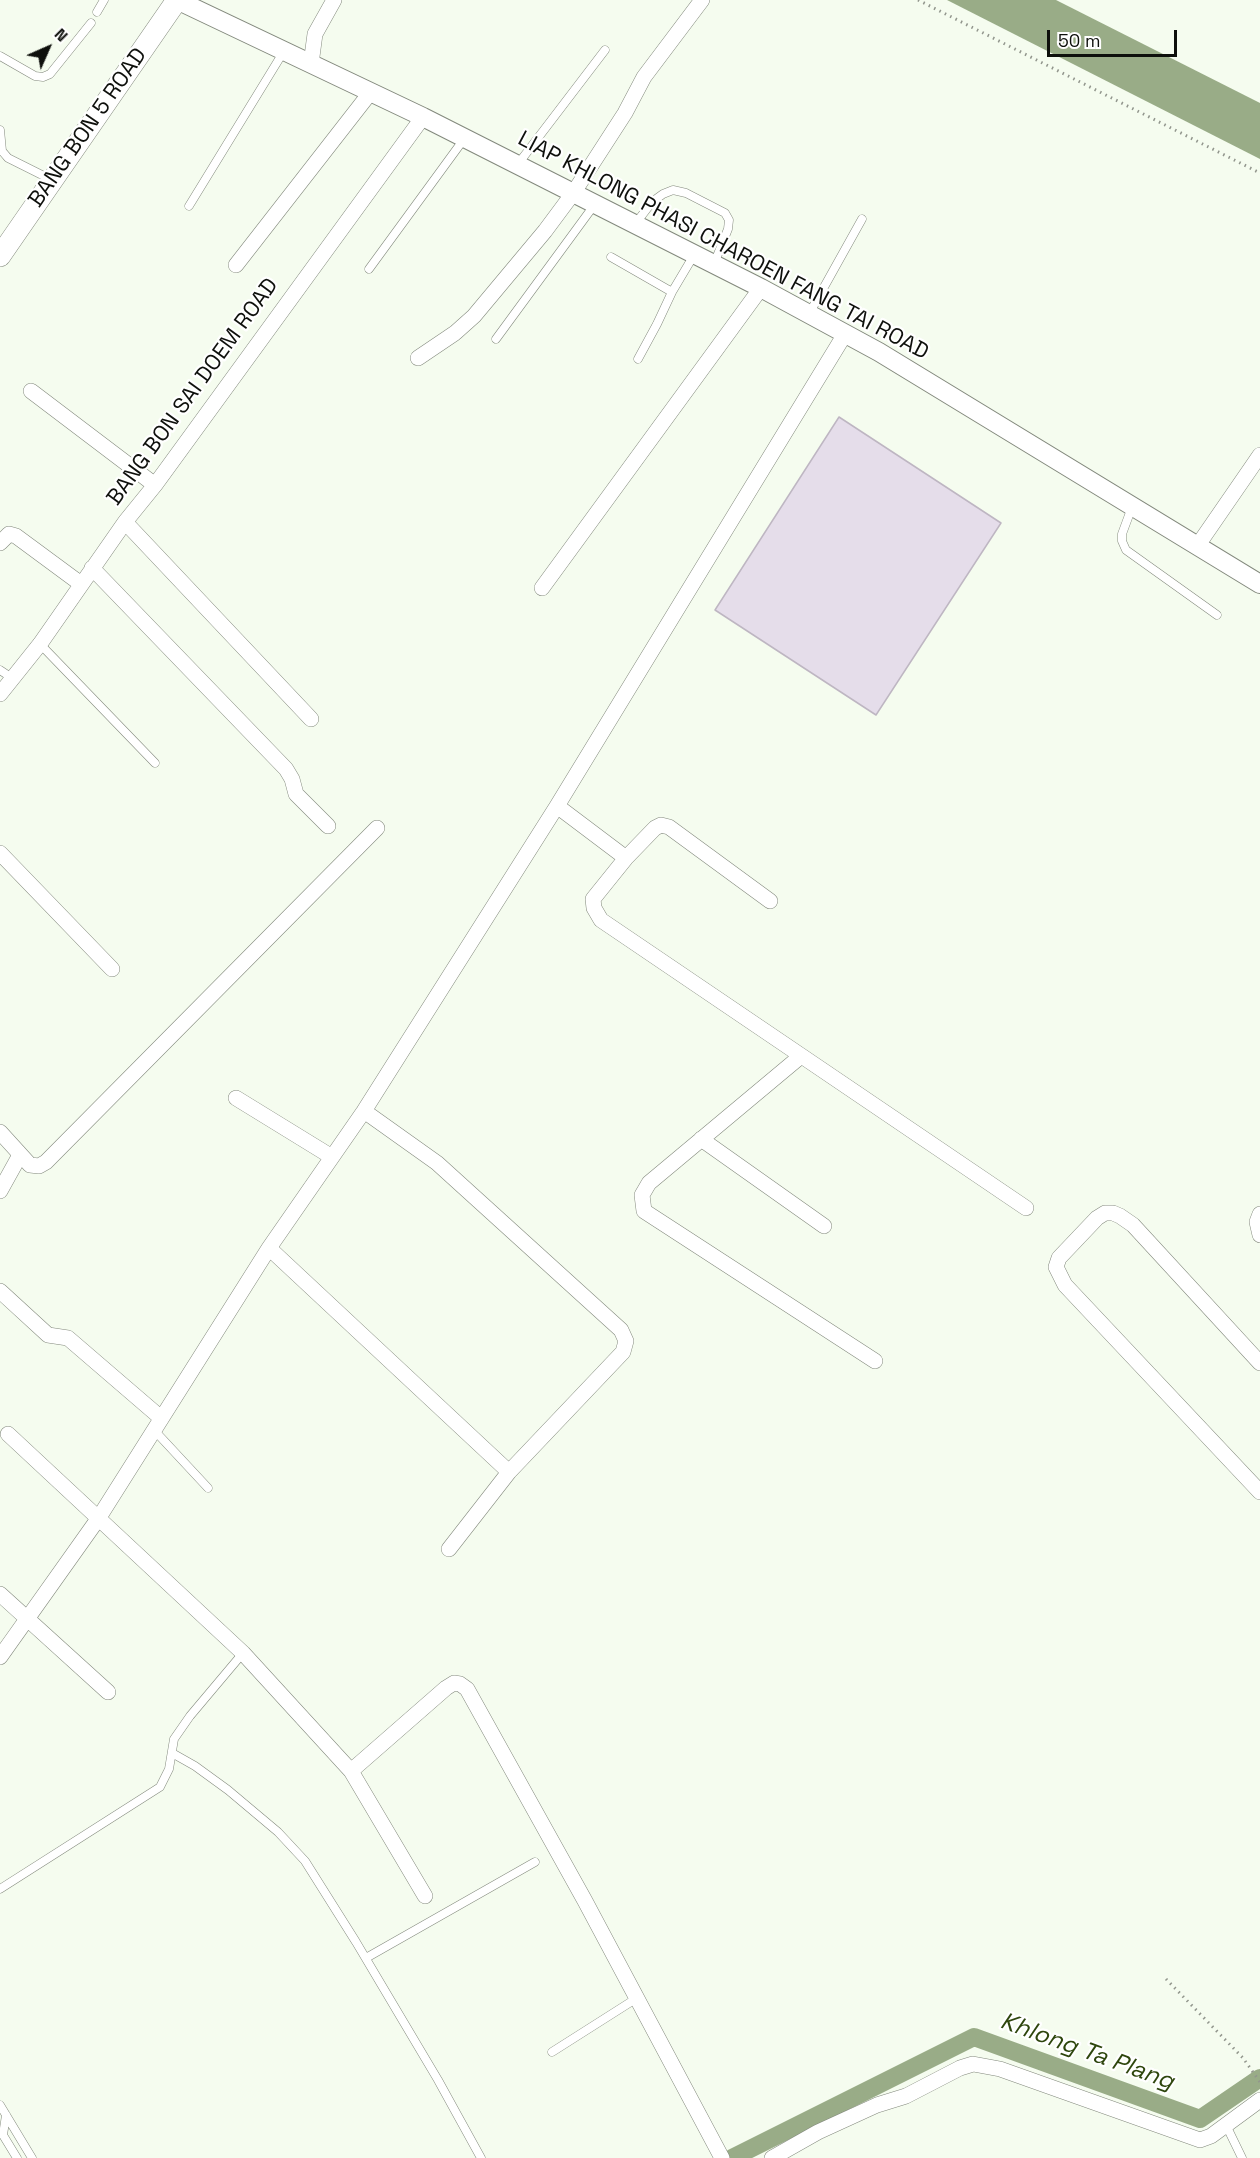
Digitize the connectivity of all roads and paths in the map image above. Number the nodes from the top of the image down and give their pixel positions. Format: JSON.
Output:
{"nodes":[{"id":1,"x":104,"y":0,"type":"edge"},
{"id":2,"x":177,"y":0,"type":"edge"},
{"id":3,"x":334,"y":0,"type":"edge"},
{"id":4,"x":702,"y":0,"type":"edge"},
{"id":5,"x":918,"y":0,"type":"edge"},
{"id":6,"x":97,"y":12,"type":"dead end"},
{"id":7,"x":91,"y":22,"type":"dead end"},
{"id":8,"x":605,"y":50,"type":"dead end"},
{"id":9,"x":284,"y":51,"type":"junction"},
{"id":10,"x":0,"y":56,"type":"edge"},
{"id":11,"x":311,"y":64,"type":"junction"},
{"id":12,"x":370,"y":93,"type":"junction"},
{"id":13,"x":423,"y":117,"type":"junction"},
{"id":14,"x":0,"y":130,"type":"edge"},
{"id":15,"x":465,"y":138,"type":"junction"},
{"id":16,"x":518,"y":164,"type":"junction"},
{"id":17,"x":1260,"y":173,"type":"edge"},
{"id":18,"x":52,"y":180,"type":"junction"},
{"id":19,"x":574,"y":192,"type":"junction"},
{"id":20,"x":596,"y":203,"type":"junction"},
{"id":21,"x":189,"y":206,"type":"dead end"},
{"id":22,"x":862,"y":219,"type":"dead end"},
{"id":23,"x":636,"y":223,"type":"junction"},
{"id":24,"x":695,"y":254,"type":"junction"},
{"id":25,"x":0,"y":256,"type":"edge"},
{"id":26,"x":611,"y":257,"type":"dead end"},
{"id":27,"x":714,"y":264,"type":"junction"},
{"id":28,"x":236,"y":265,"type":"dead end"},
{"id":29,"x":369,"y":269,"type":"dead end"},
{"id":30,"x":761,"y":288,"type":"junction"},
{"id":31,"x":672,"y":292,"type":"junction"},
{"id":32,"x":809,"y":314,"type":"junction"},
{"id":33,"x":845,"y":334,"type":"junction"},
{"id":34,"x":496,"y":339,"type":"dead end"},
{"id":35,"x":418,"y":358,"type":"dead end"},
{"id":36,"x":638,"y":359,"type":"dead end"},
{"id":37,"x":31,"y":391,"type":"dead end"},
{"id":38,"x":1260,"y":455,"type":"edge"},
{"id":39,"x":155,"y":484,"type":"junction"},
{"id":40,"x":1133,"y":506,"type":"junction"},
{"id":41,"x":125,"y":522,"type":"junction"},
{"id":42,"x":0,"y":543,"type":"edge"},
{"id":43,"x":1198,"y":545,"type":"junction"},
{"id":44,"x":92,"y":568,"type":"junction"},
{"id":45,"x":81,"y":584,"type":"junction"},
{"id":46,"x":1260,"y":584,"type":"edge"},
{"id":47,"x":542,"y":588,"type":"dead end"},
{"id":48,"x":1217,"y":615,"type":"dead end"},
{"id":49,"x":40,"y":644,"type":"junction"},
{"id":50,"x":6,"y":674,"type":"edge"},
{"id":51,"x":0,"y":694,"type":"edge"},
{"id":52,"x":311,"y":719,"type":"dead end"},
{"id":53,"x":154,"y":763,"type":"dead end"},
{"id":54,"x":557,"y":806,"type":"junction"},
{"id":55,"x":328,"y":826,"type":"dead end"},
{"id":56,"x":377,"y":828,"type":"dead end"},
{"id":57,"x":0,"y":853,"type":"edge"},
{"id":58,"x":626,"y":858,"type":"junction"},
{"id":59,"x":770,"y":901,"type":"dead end"},
{"id":60,"x":112,"y":969,"type":"dead end"},
{"id":61,"x":801,"y":1056,"type":"junction"},
{"id":62,"x":236,"y":1098,"type":"dead end"},
{"id":63,"x":364,"y":1111,"type":"junction"},
{"id":64,"x":0,"y":1132,"type":"edge"},
{"id":65,"x":701,"y":1139,"type":"junction"},
{"id":66,"x":21,"y":1155,"type":"junction"},
{"id":67,"x":332,"y":1157,"type":"junction"},
{"id":68,"x":0,"y":1191,"type":"edge"},
{"id":69,"x":1026,"y":1208,"type":"dead end"},
{"id":70,"x":1260,"y":1214,"type":"edge"},
{"id":71,"x":824,"y":1226,"type":"dead end"},
{"id":72,"x":1260,"y":1235,"type":"edge"},
{"id":73,"x":269,"y":1248,"type":"junction"},
{"id":74,"x":0,"y":1291,"type":"edge"},
{"id":75,"x":875,"y":1361,"type":"dead end"},
{"id":76,"x":1260,"y":1363,"type":"edge"},
{"id":77,"x":158,"y":1424,"type":"junction"},
{"id":78,"x":8,"y":1434,"type":"dead end"},
{"id":79,"x":509,"y":1472,"type":"junction"},
{"id":80,"x":208,"y":1488,"type":"dead end"},
{"id":81,"x":1260,"y":1492,"type":"edge"},
{"id":82,"x":98,"y":1519,"type":"junction"},
{"id":83,"x":449,"y":1549,"type":"dead end"},
{"id":84,"x":0,"y":1594,"type":"edge"},
{"id":85,"x":27,"y":1618,"type":"junction"},
{"id":86,"x":243,"y":1653,"type":"junction"},
{"id":87,"x":0,"y":1657,"type":"edge"},
{"id":88,"x":108,"y":1692,"type":"dead end"},
{"id":89,"x":172,"y":1753,"type":"junction"},
{"id":90,"x":351,"y":1771,"type":"junction"},
{"id":91,"x":535,"y":1862,"type":"dead end"},
{"id":92,"x":0,"y":1889,"type":"edge"},
{"id":93,"x":425,"y":1896,"type":"dead end"},
{"id":94,"x":366,"y":1958,"type":"junction"},
{"id":95,"x":1166,"y":1979,"type":"dead end"},
{"id":96,"x":637,"y":1998,"type":"junction"},
{"id":97,"x":552,"y":2052,"type":"dead end"},
{"id":98,"x":1260,"y":2082,"type":"edge"},
{"id":99,"x":1260,"y":2100,"type":"edge"},
{"id":100,"x":0,"y":2105,"type":"edge"},
{"id":101,"x":6,"y":2115,"type":"junction"},
{"id":102,"x":1226,"y":2125,"type":"junction"},
{"id":103,"x":17,"y":2158,"type":"edge"},
{"id":104,"x":32,"y":2158,"type":"edge"},
{"id":105,"x":481,"y":2158,"type":"edge"},
{"id":106,"x":722,"y":2158,"type":"edge"},
{"id":107,"x":772,"y":2158,"type":"edge"},
{"id":108,"x":1242,"y":2158,"type":"edge"}],
"edges":[{"from":1,"to":6,"type":"lane"},
{"from":2,"to":9,"type":"street","name":"LIAP KHLONG PHASI CHAROEN FANG TAI ROAD"},
{"from":2,"to":18,"type":"main road","name":"BANG BON 5 ROAD"},
{"from":3,"to":11,"type":"street"},
{"from":4,"to":19,"type":"street"},
{"from":5,"to":17,"type":"path"},
{"from":7,"to":10,"type":"lane"},
{"from":8,"to":16,"type":"lane"},
{"from":9,"to":11,"type":"street","name":"LIAP KHLONG PHASI CHAROEN FANG TAI ROAD"},
{"from":9,"to":21,"type":"lane"},
{"from":11,"to":12,"type":"street","name":"LIAP KHLONG PHASI CHAROEN FANG TAI ROAD"},
{"from":12,"to":13,"type":"street","name":"LIAP KHLONG PHASI CHAROEN FANG TAI ROAD"},
{"from":12,"to":28,"type":"street"},
{"from":13,"to":15,"type":"street","name":"LIAP KHLONG PHASI CHAROEN FANG TAI ROAD"},
{"from":13,"to":39,"type":"street","name":"BANG BON SAI DOEM ROAD"},
{"from":14,"to":18,"type":"lane"},
{"from":15,"to":16,"type":"street","name":"LIAP KHLONG PHASI CHAROEN FANG TAI ROAD"},
{"from":15,"to":29,"type":"lane"},
{"from":16,"to":19,"type":"street","name":"LIAP KHLONG PHASI CHAROEN FANG TAI ROAD"},
{"from":18,"to":25,"type":"main road","name":"BANG BON 5 ROAD"},
{"from":19,"to":20,"type":"street","name":"LIAP KHLONG PHASI CHAROEN FANG TAI ROAD"},
{"from":19,"to":35,"type":"street"},
{"from":20,"to":23,"type":"street","name":"LIAP KHLONG PHASI CHAROEN FANG TAI ROAD"},
{"from":20,"to":34,"type":"lane"},
{"from":22,"to":32,"type":"lane"},
{"from":23,"to":24,"type":"street","name":"LIAP KHLONG PHASI CHAROEN FANG TAI ROAD"},
{"from":23,"to":27,"type":"lane"},
{"from":24,"to":27,"type":"street","name":"LIAP KHLONG PHASI CHAROEN FANG TAI ROAD"},
{"from":24,"to":31,"type":"lane"},
{"from":26,"to":31,"type":"lane"},
{"from":27,"to":30,"type":"street","name":"LIAP KHLONG PHASI CHAROEN FANG TAI ROAD"},
{"from":30,"to":32,"type":"street","name":"LIAP KHLONG PHASI CHAROEN FANG TAI ROAD"},
{"from":30,"to":47,"type":"street"},
{"from":31,"to":36,"type":"lane"},
{"from":32,"to":33,"type":"street","name":"LIAP KHLONG PHASI CHAROEN FANG TAI ROAD"},
{"from":33,"to":40,"type":"street","name":"LIAP KHLONG PHASI CHAROEN FANG TAI ROAD"},
{"from":33,"to":54,"type":"street"},
{"from":37,"to":39,"type":"street"},
{"from":38,"to":43,"type":"street"},
{"from":39,"to":41,"type":"street","name":"BANG BON SAI DOEM ROAD"},
{"from":40,"to":43,"type":"street","name":"LIAP KHLONG PHASI CHAROEN FANG TAI ROAD"},
{"from":40,"to":48,"type":"lane"},
{"from":41,"to":44,"type":"street","name":"BANG BON SAI DOEM ROAD"},
{"from":41,"to":52,"type":"street"},
{"from":42,"to":45,"type":"street"},
{"from":43,"to":46,"type":"street","name":"LIAP KHLONG PHASI CHAROEN FANG TAI ROAD"},
{"from":44,"to":45,"type":"street","name":"BANG BON SAI DOEM ROAD"},
{"from":44,"to":55,"type":"street"},
{"from":45,"to":49,"type":"street","name":"BANG BON SAI DOEM ROAD"},
{"from":49,"to":50,"type":"street","name":"BANG BON SAI DOEM ROAD"},
{"from":49,"to":53,"type":"lane"},
{"from":50,"to":51,"type":"street","name":"BANG BON SAI DOEM ROAD"},
{"from":54,"to":58,"type":"street"},
{"from":54,"to":63,"type":"street"},
{"from":56,"to":66,"type":"street"},
{"from":57,"to":60,"type":"street"},
{"from":58,"to":59,"type":"street"},
{"from":58,"to":61,"type":"street"},
{"from":61,"to":65,"type":"street"},
{"from":61,"to":69,"type":"street"},
{"from":62,"to":67,"type":"street"},
{"from":63,"to":67,"type":"street"},
{"from":63,"to":79,"type":"street"},
{"from":64,"to":66,"type":"street"},
{"from":65,"to":71,"type":"street"},
{"from":65,"to":75,"type":"street"},
{"from":66,"to":68,"type":"street"},
{"from":67,"to":73,"type":"street"},
{"from":70,"to":72,"type":"street"},
{"from":73,"to":77,"type":"street"},
{"from":73,"to":79,"type":"street"},
{"from":74,"to":77,"type":"street"},
{"from":76,"to":81,"type":"street"},
{"from":77,"to":80,"type":"lane"},
{"from":77,"to":82,"type":"street"},
{"from":78,"to":82,"type":"street"},
{"from":79,"to":83,"type":"street"},
{"from":82,"to":85,"type":"street"},
{"from":82,"to":86,"type":"street"},
{"from":84,"to":85,"type":"street"},
{"from":85,"to":87,"type":"street"},
{"from":85,"to":88,"type":"street"},
{"from":86,"to":89,"type":"lane"},
{"from":86,"to":90,"type":"street"},
{"from":89,"to":92,"type":"lane"},
{"from":89,"to":94,"type":"lane"},
{"from":90,"to":93,"type":"street"},
{"from":90,"to":96,"type":"street"},
{"from":91,"to":94,"type":"lane"},
{"from":94,"to":105,"type":"lane"},
{"from":95,"to":98,"type":"path"},
{"from":96,"to":97,"type":"lane"},
{"from":96,"to":106,"type":"street"},
{"from":99,"to":102,"type":"street"},
{"from":100,"to":101,"type":"lane"},
{"from":101,"to":103,"type":"lane"},
{"from":101,"to":104,"type":"lane"},
{"from":102,"to":107,"type":"street"},
{"from":102,"to":108,"type":"lane"}]}
